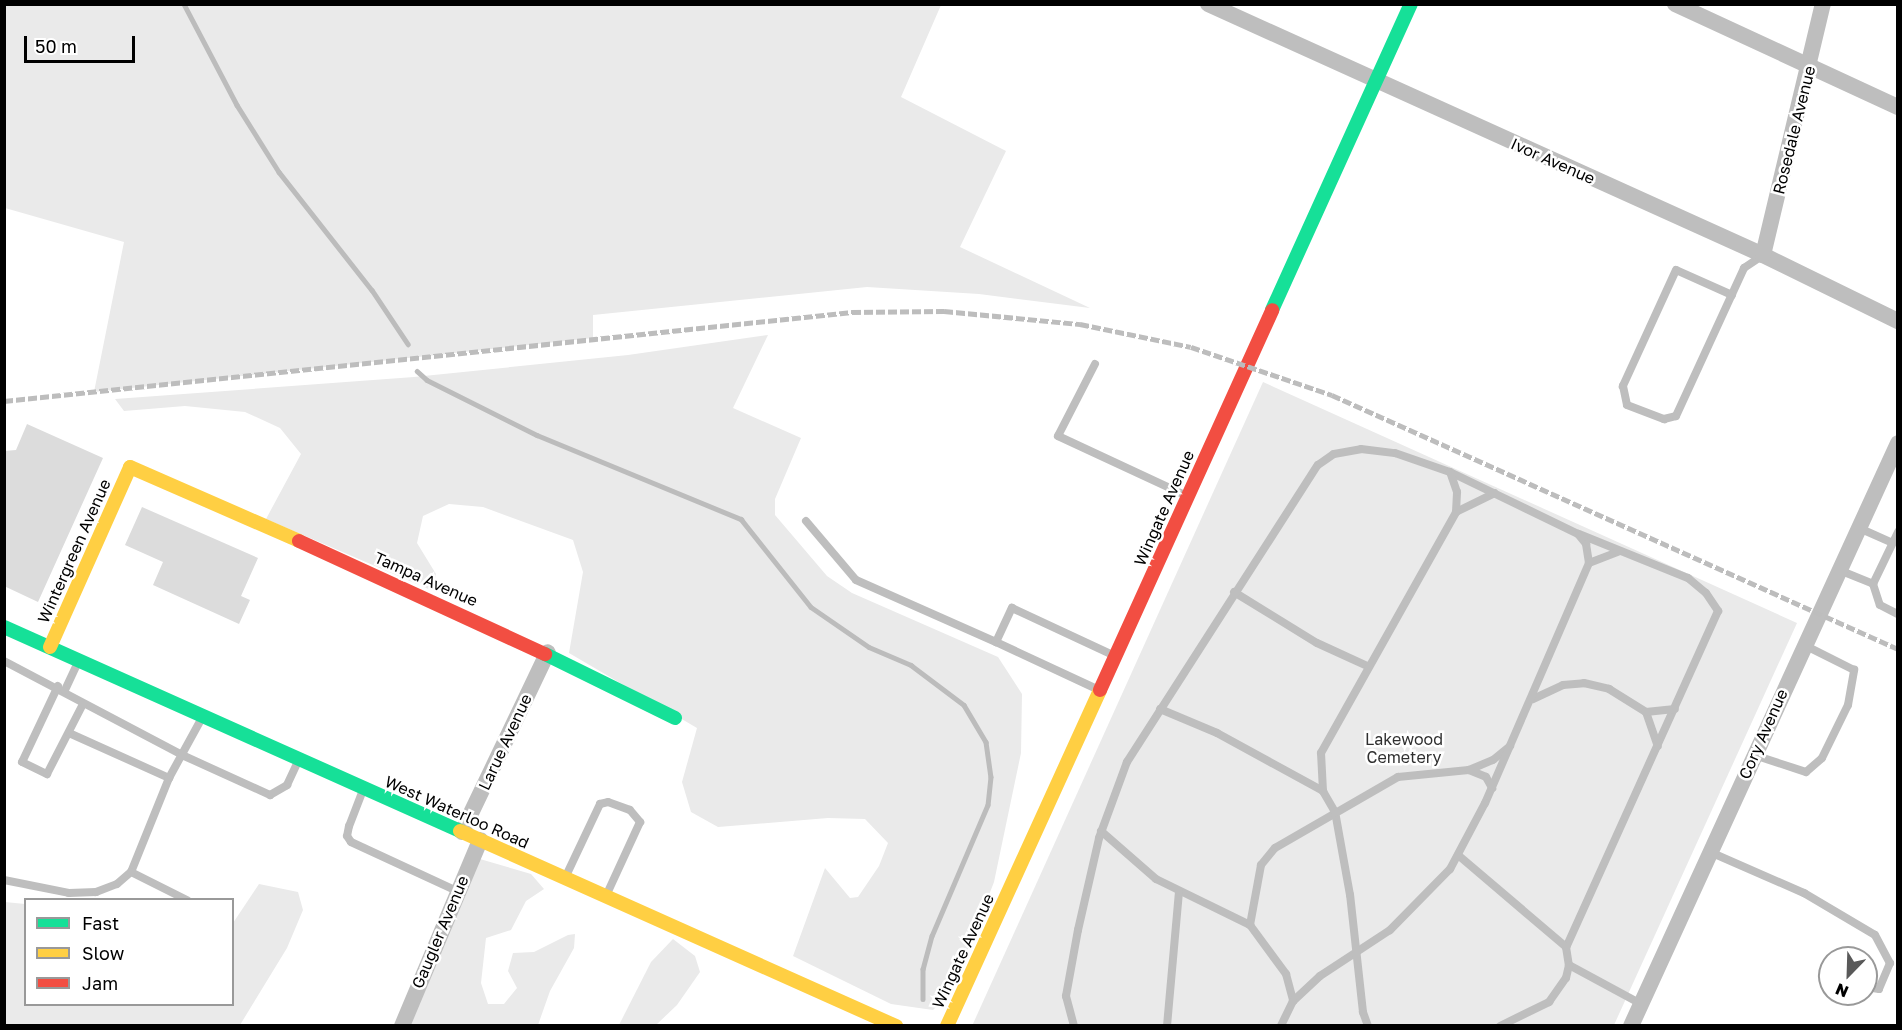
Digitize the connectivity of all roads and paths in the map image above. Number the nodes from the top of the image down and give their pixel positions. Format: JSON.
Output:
{"nodes":[{"id":1,"x":1208,"y":4,"type":"edge"},
{"id":2,"x":1410,"y":4,"type":"edge"},
{"id":3,"x":1675,"y":4,"type":"edge"},
{"id":4,"x":1823,"y":4,"type":"edge"},
{"id":5,"x":1809,"y":67,"type":"junction"},
{"id":6,"x":1374,"y":81,"type":"junction"},
{"id":7,"x":1898,"y":107,"type":"edge"},
{"id":8,"x":1763,"y":255,"type":"junction"},
{"id":9,"x":1732,"y":295,"type":"junction"},
{"id":10,"x":1898,"y":321,"type":"edge"},
{"id":11,"x":1095,"y":363,"type":"dead end"},
{"id":12,"x":1898,"y":443,"type":"edge"},
{"id":13,"x":1450,"y":472,"type":"junction"},
{"id":14,"x":161,"y":477,"type":"joint"},
{"id":15,"x":1495,"y":494,"type":"junction"},
{"id":16,"x":1187,"y":496,"type":"junction"},
{"id":17,"x":1456,"y":512,"type":"junction"},
{"id":18,"x":806,"y":521,"type":"dead end"},
{"id":19,"x":1858,"y":528,"type":"junction"},
{"id":20,"x":1898,"y":532,"type":"edge"},
{"id":21,"x":1578,"y":534,"type":"junction"},
{"id":22,"x":1892,"y":543,"type":"junction"},
{"id":23,"x":1618,"y":552,"type":"junction"},
{"id":24,"x":1589,"y":563,"type":"junction"},
{"id":25,"x":1839,"y":570,"type":"junction"},
{"id":26,"x":1873,"y":584,"type":"junction"},
{"id":27,"x":1234,"y":592,"type":"junction"},
{"id":28,"x":1898,"y":614,"type":"edge"},
{"id":29,"x":4,"y":627,"type":"edge"},
{"id":30,"x":996,"y":642,"type":"junction"},
{"id":31,"x":1804,"y":645,"type":"junction"},
{"id":32,"x":50,"y":646,"type":"junction"},
{"id":33,"x":548,"y":652,"type":"junction"},
{"id":34,"x":1115,"y":656,"type":"junction"},
{"id":35,"x":79,"y":660,"type":"junction"},
{"id":36,"x":4,"y":661,"type":"edge"},
{"id":37,"x":1367,"y":666,"type":"junction"},
{"id":38,"x":61,"y":688,"type":"junction"},
{"id":39,"x":1100,"y":690,"type":"junction"},
{"id":40,"x":1533,"y":699,"type":"junction"},
{"id":41,"x":83,"y":704,"type":"junction"},
{"id":42,"x":1160,"y":709,"type":"junction"},
{"id":43,"x":1675,"y":710,"type":"junction"},
{"id":44,"x":1646,"y":712,"type":"junction"},
{"id":45,"x":203,"y":716,"type":"junction"},
{"id":46,"x":675,"y":718,"type":"dead end"},
{"id":47,"x":69,"y":733,"type":"junction"},
{"id":48,"x":1512,"y":744,"type":"junction"},
{"id":49,"x":1659,"y":746,"type":"junction"},
{"id":50,"x":182,"y":755,"type":"junction"},
{"id":51,"x":1754,"y":755,"type":"junction"},
{"id":52,"x":299,"y":758,"type":"junction"},
{"id":53,"x":1470,"y":770,"type":"junction"},
{"id":54,"x":169,"y":778,"type":"junction"},
{"id":55,"x":364,"y":788,"type":"junction"},
{"id":56,"x":1492,"y":788,"type":"junction"},
{"id":57,"x":1323,"y":791,"type":"junction"},
{"id":58,"x":1335,"y":812,"type":"junction"},
{"id":59,"x":1101,"y":831,"type":"junction"},
{"id":60,"x":462,"y":832,"type":"junction"},
{"id":61,"x":480,"y":840,"type":"junction"},
{"id":62,"x":1710,"y":852,"type":"junction"},
{"id":63,"x":1458,"y":855,"type":"junction"},
{"id":64,"x":131,"y":873,"type":"junction"},
{"id":65,"x":565,"y":878,"type":"junction"},
{"id":66,"x":4,"y":880,"type":"edge"},
{"id":67,"x":457,"y":891,"type":"junction"},
{"id":68,"x":1179,"y":892,"type":"junction"},
{"id":69,"x":606,"y":896,"type":"junction"},
{"id":70,"x":183,"y":898,"type":"edge"},
{"id":71,"x":1250,"y":924,"type":"junction"},
{"id":72,"x":1566,"y":947,"type":"junction"},
{"id":73,"x":1357,"y":952,"type":"junction"},
{"id":74,"x":1569,"y":965,"type":"junction"},
{"id":75,"x":1878,"y":989,"type":"edge"},
{"id":76,"x":1293,"y":1001,"type":"junction"},
{"id":77,"x":1641,"y":1004,"type":"junction"},
{"id":78,"x":402,"y":1026,"type":"edge"},
{"id":79,"x":896,"y":1026,"type":"edge"},
{"id":80,"x":947,"y":1026,"type":"edge"},
{"id":81,"x":1074,"y":1026,"type":"edge"},
{"id":82,"x":1167,"y":1026,"type":"edge"},
{"id":83,"x":1281,"y":1026,"type":"edge"},
{"id":84,"x":1368,"y":1026,"type":"edge"},
{"id":85,"x":1500,"y":1026,"type":"edge"},
{"id":86,"x":1632,"y":1026,"type":"edge"}],
"edges":[{"from":1,"to":6,"type":"street","name":"Ivor Avenue"},
{"from":2,"to":6,"type":"street","name":"Wingate Avenue"},
{"from":3,"to":5,"type":"street"},
{"from":4,"to":5,"type":"street","name":"Rosedale Avenue"},
{"from":5,"to":7,"type":"street"},
{"from":5,"to":8,"type":"street","name":"Rosedale Avenue"},
{"from":6,"to":8,"type":"street","name":"Ivor Avenue"},
{"from":6,"to":16,"type":"street","name":"Wingate Avenue"},
{"from":8,"to":9,"type":"lane"},
{"from":8,"to":10,"type":"street","name":"Ivor Avenue"},
{"from":9,"to":9,"type":"lane"},
{"from":11,"to":16,"type":"lane"},
{"from":12,"to":19,"type":"street","name":"Cory Avenue"},
{"from":13,"to":15,"type":"lane"},
{"from":13,"to":17,"type":"lane"},
{"from":13,"to":27,"type":"lane"},
{"from":14,"to":32,"type":"street","name":"Wintergreen Avenue"},
{"from":14,"to":33,"type":"street","name":"Tampa Avenue"},
{"from":15,"to":17,"type":"lane"},
{"from":15,"to":21,"type":"lane"},
{"from":16,"to":34,"type":"street","name":"Wingate Avenue"},
{"from":17,"to":37,"type":"lane"},
{"from":18,"to":30,"type":"lane"},
{"from":19,"to":22,"type":"lane"},
{"from":19,"to":25,"type":"street","name":"Cory Avenue"},
{"from":20,"to":22,"type":"lane"},
{"from":21,"to":23,"type":"lane"},
{"from":21,"to":24,"type":"lane"},
{"from":22,"to":26,"type":"lane"},
{"from":23,"to":24,"type":"lane"},
{"from":23,"to":43,"type":"lane"},
{"from":24,"to":40,"type":"lane"},
{"from":25,"to":26,"type":"lane"},
{"from":25,"to":31,"type":"street","name":"Cory Avenue"},
{"from":26,"to":28,"type":"lane"},
{"from":27,"to":37,"type":"lane"},
{"from":27,"to":42,"type":"lane"},
{"from":29,"to":32,"type":"street","name":"West Waterloo Road"},
{"from":30,"to":34,"type":"lane"},
{"from":30,"to":39,"type":"lane"},
{"from":31,"to":51,"type":"street","name":"Cory Avenue"},
{"from":31,"to":51,"type":"lane"},
{"from":32,"to":35,"type":"street","name":"West Waterloo Road"},
{"from":33,"to":46,"type":"street","name":"Tampa Avenue"},
{"from":33,"to":60,"type":"street","name":"Larue Avenue"},
{"from":34,"to":39,"type":"street","name":"Wingate Avenue"},
{"from":35,"to":38,"type":"lane"},
{"from":35,"to":45,"type":"street","name":"West Waterloo Road"},
{"from":36,"to":38,"type":"lane"},
{"from":37,"to":57,"type":"lane"},
{"from":38,"to":41,"type":"lane"},
{"from":38,"to":47,"type":"lane"},
{"from":39,"to":80,"type":"street","name":"Wingate Avenue"},
{"from":40,"to":44,"type":"lane"},
{"from":40,"to":48,"type":"lane"},
{"from":41,"to":47,"type":"lane"},
{"from":41,"to":50,"type":"lane"},
{"from":42,"to":57,"type":"lane"},
{"from":42,"to":59,"type":"lane"},
{"from":43,"to":44,"type":"lane"},
{"from":43,"to":49,"type":"lane"},
{"from":44,"to":49,"type":"lane"},
{"from":45,"to":50,"type":"lane"},
{"from":45,"to":52,"type":"street","name":"West Waterloo Road"},
{"from":47,"to":54,"type":"lane"},
{"from":48,"to":53,"type":"lane"},
{"from":48,"to":56,"type":"lane"},
{"from":49,"to":72,"type":"lane"},
{"from":50,"to":52,"type":"lane"},
{"from":50,"to":54,"type":"lane"},
{"from":51,"to":62,"type":"street","name":"Cory Avenue"},
{"from":52,"to":55,"type":"street","name":"West Waterloo Road"},
{"from":53,"to":56,"type":"lane"},
{"from":53,"to":58,"type":"lane"},
{"from":54,"to":64,"type":"lane"},
{"from":55,"to":60,"type":"street","name":"West Waterloo Road"},
{"from":55,"to":67,"type":"lane"},
{"from":56,"to":63,"type":"lane"},
{"from":57,"to":58,"type":"lane"},
{"from":58,"to":71,"type":"lane"},
{"from":58,"to":73,"type":"lane"},
{"from":59,"to":68,"type":"lane"},
{"from":59,"to":81,"type":"lane"},
{"from":60,"to":61,"type":"street","name":"West Waterloo Road"},
{"from":61,"to":65,"type":"street","name":"West Waterloo Road"},
{"from":61,"to":67,"type":"street","name":"Gaugler Avenue"},
{"from":62,"to":75,"type":"lane"},
{"from":62,"to":77,"type":"street","name":"Cory Avenue"},
{"from":63,"to":72,"type":"lane"},
{"from":63,"to":73,"type":"lane"},
{"from":64,"to":66,"type":"lane"},
{"from":64,"to":70,"type":"lane"},
{"from":65,"to":69,"type":"street","name":"West Waterloo Road"},
{"from":65,"to":69,"type":"lane"},
{"from":67,"to":78,"type":"street","name":"Gaugler Avenue"},
{"from":68,"to":71,"type":"lane"},
{"from":68,"to":82,"type":"lane"},
{"from":69,"to":79,"type":"street","name":"West Waterloo Road"},
{"from":71,"to":76,"type":"lane"},
{"from":72,"to":74,"type":"lane"},
{"from":73,"to":76,"type":"lane"},
{"from":73,"to":84,"type":"lane"},
{"from":74,"to":77,"type":"lane"},
{"from":74,"to":85,"type":"lane"},
{"from":76,"to":83,"type":"lane"},
{"from":77,"to":86,"type":"street","name":"Cory Avenue"}]}
